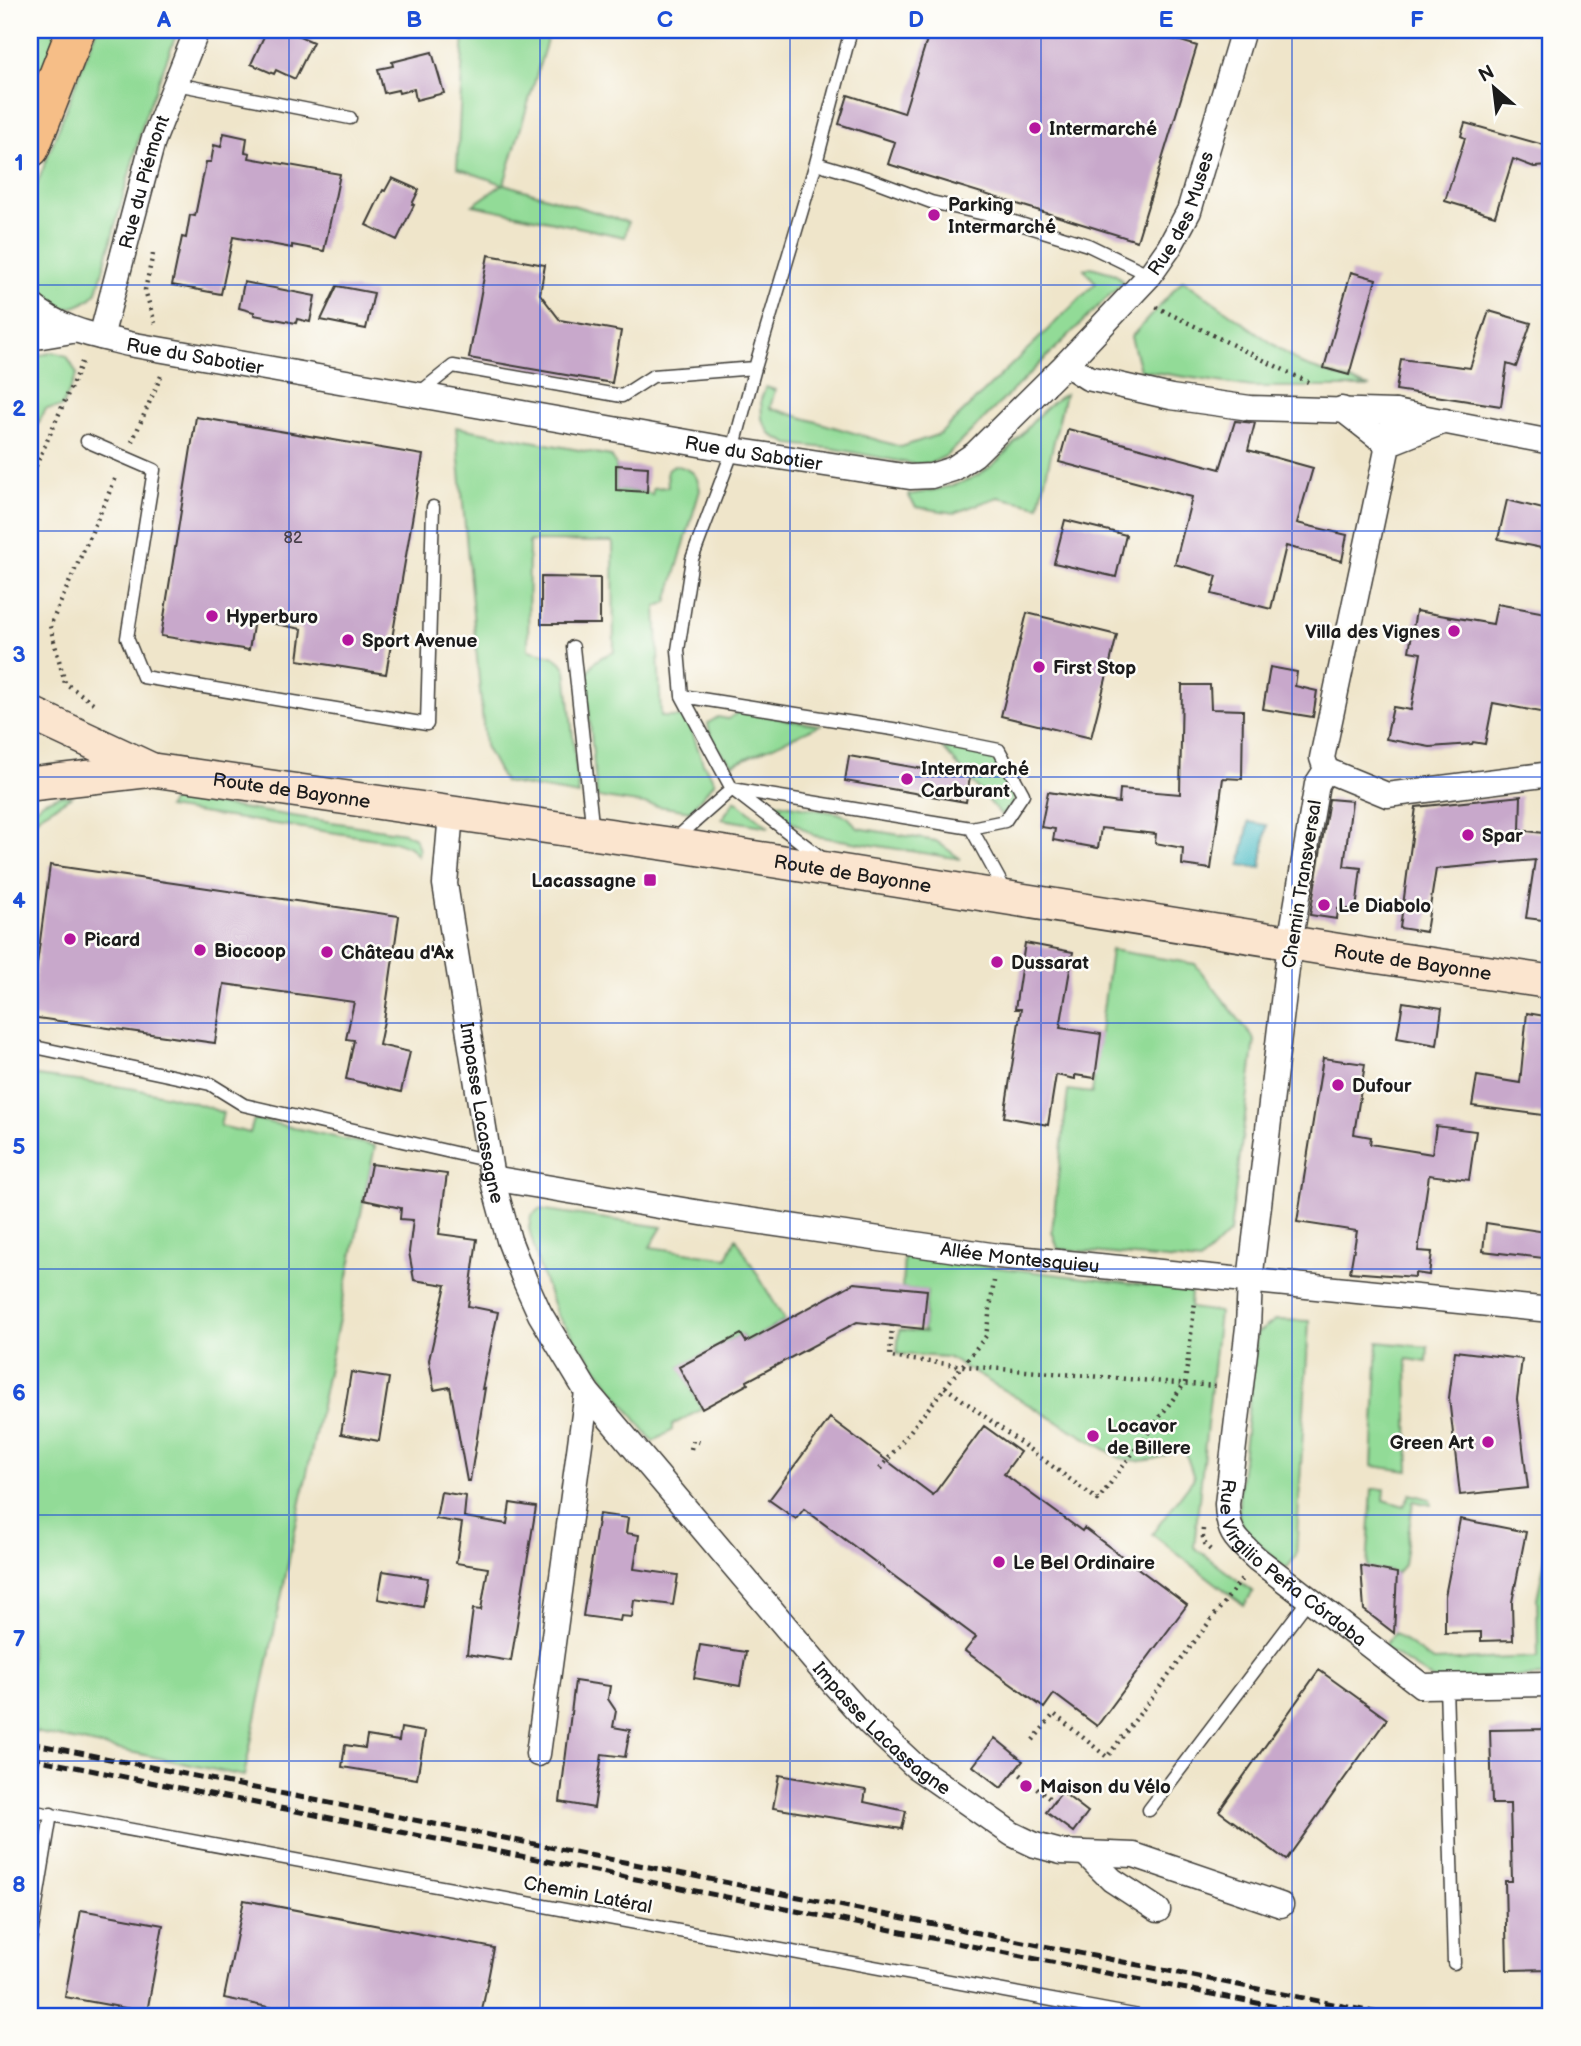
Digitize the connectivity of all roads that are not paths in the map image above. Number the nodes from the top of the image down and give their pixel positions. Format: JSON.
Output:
{"nodes":[{"id":1,"x":76,"y":30,"type":"edge"},
{"id":2,"x":197,"y":30,"type":"edge"},
{"id":3,"x":850,"y":30,"type":"edge"},
{"id":4,"x":1243,"y":30,"type":"edge"},
{"id":5,"x":176,"y":84,"type":"junction"},
{"id":6,"x":350,"y":118,"type":"dead end"},
{"id":7,"x":30,"y":148,"type":"edge"},
{"id":8,"x":816,"y":163,"type":"junction"},
{"id":9,"x":1142,"y":283,"type":"junction"},
{"id":10,"x":30,"y":304,"type":"edge"},
{"id":11,"x":72,"y":331,"type":"junction"},
{"id":12,"x":101,"y":337,"type":"junction"},
{"id":13,"x":30,"y":338,"type":"edge"},
{"id":14,"x":1066,"y":364,"type":"junction"},
{"id":15,"x":755,"y":368,"type":"junction"},
{"id":16,"x":418,"y":394,"type":"junction"},
{"id":17,"x":1342,"y":409,"type":"junction"},
{"id":18,"x":1395,"y":412,"type":"junction"},
{"id":19,"x":1445,"y":421,"type":"junction"},
{"id":20,"x":1550,"y":435,"type":"edge"},
{"id":21,"x":87,"y":441,"type":"dead end"},
{"id":22,"x":1387,"y":444,"type":"junction"},
{"id":23,"x":733,"y":450,"type":"junction"},
{"id":24,"x":433,"y":508,"type":"dead end"},
{"id":25,"x":573,"y":647,"type":"dead end"},
{"id":26,"x":682,"y":696,"type":"junction"},
{"id":27,"x":30,"y":713,"type":"edge"},
{"id":28,"x":152,"y":770,"type":"junction"},
{"id":29,"x":1326,"y":771,"type":"junction"},
{"id":30,"x":1551,"y":774,"type":"edge"},
{"id":31,"x":30,"y":784,"type":"edge"},
{"id":32,"x":732,"y":789,"type":"junction"},
{"id":33,"x":451,"y":813,"type":"junction"},
{"id":34,"x":971,"y":828,"type":"junction"},
{"id":35,"x":593,"y":833,"type":"junction"},
{"id":36,"x":669,"y":844,"type":"junction"},
{"id":37,"x":840,"y":872,"type":"junction"},
{"id":38,"x":1009,"y":898,"type":"junction"},
{"id":39,"x":1290,"y":943,"type":"junction"},
{"id":40,"x":1551,"y":982,"type":"edge"},
{"id":41,"x":30,"y":1046,"type":"edge"},
{"id":42,"x":491,"y":1170,"type":"junction"},
{"id":43,"x":1250,"y":1281,"type":"junction"},
{"id":44,"x":1551,"y":1310,"type":"edge"},
{"id":45,"x":587,"y":1392,"type":"junction"},
{"id":46,"x":1309,"y":1599,"type":"junction"},
{"id":47,"x":1551,"y":1684,"type":"edge"},
{"id":48,"x":1446,"y":1685,"type":"junction"},
{"id":49,"x":537,"y":1754,"type":"dead end"},
{"id":50,"x":1150,"y":1810,"type":"dead end"},
{"id":51,"x":30,"y":1811,"type":"edge"},
{"id":52,"x":51,"y":1814,"type":"junction"},
{"id":53,"x":1086,"y":1854,"type":"junction"},
{"id":54,"x":1281,"y":1905,"type":"dead end"},
{"id":55,"x":1158,"y":1910,"type":"dead end"},
{"id":56,"x":30,"y":1942,"type":"edge"},
{"id":57,"x":1454,"y":1963,"type":"dead end"},
{"id":58,"x":1139,"y":2016,"type":"edge"}],
"edges":[{"from":1,"to":7,"type":"main road"},
{"from":2,"to":5,"type":"street","name":"Rue du Piémont"},
{"from":3,"to":8,"type":"lane"},
{"from":4,"to":9,"type":"street","name":"Rue des Muses"},
{"from":5,"to":6,"type":"lane"},
{"from":5,"to":12,"type":"street","name":"Rue du Piémont"},
{"from":8,"to":9,"type":"lane"},
{"from":8,"to":15,"type":"lane"},
{"from":9,"to":14,"type":"street","name":"Rue des Muses"},
{"from":10,"to":11,"type":"street","name":"Rue du Sabotier"},
{"from":11,"to":12,"type":"street","name":"Rue du Sabotier"},
{"from":11,"to":13,"type":"street","name":"Rue du Sabotier"},
{"from":12,"to":16,"type":"street","name":"Rue du Sabotier"},
{"from":14,"to":17,"type":"street"},
{"from":14,"to":23,"type":"street","name":"Rue du Sabotier"},
{"from":15,"to":16,"type":"lane"},
{"from":15,"to":23,"type":"lane"},
{"from":16,"to":23,"type":"street","name":"Rue du Sabotier"},
{"from":17,"to":18,"type":"street"},
{"from":17,"to":22,"type":"street"},
{"from":18,"to":19,"type":"street"},
{"from":18,"to":22,"type":"street","name":"Chemin Transversal"},
{"from":19,"to":20,"type":"street"},
{"from":19,"to":22,"type":"street"},
{"from":21,"to":24,"type":"lane"},
{"from":22,"to":29,"type":"street","name":"Chemin Transversal"},
{"from":23,"to":26,"type":"lane"},
{"from":25,"to":35,"type":"lane"},
{"from":26,"to":32,"type":"lane"},
{"from":26,"to":34,"type":"lane"},
{"from":27,"to":28,"type":"main road","name":"Route de Bayonne"},
{"from":28,"to":31,"type":"main road","name":"Route de Bayonne"},
{"from":28,"to":33,"type":"main road","name":"Route de Bayonne"},
{"from":29,"to":30,"type":"street"},
{"from":29,"to":39,"type":"street","name":"Chemin Transversal"},
{"from":32,"to":34,"type":"lane"},
{"from":32,"to":36,"type":"lane"},
{"from":32,"to":37,"type":"lane"},
{"from":33,"to":35,"type":"main road","name":"Route de Bayonne"},
{"from":33,"to":42,"type":"street","name":"Impasse Lacassagne"},
{"from":34,"to":38,"type":"lane"},
{"from":35,"to":36,"type":"main road","name":"Route de Bayonne"},
{"from":36,"to":37,"type":"main road","name":"Route de Bayonne"},
{"from":37,"to":38,"type":"main road","name":"Route de Bayonne"},
{"from":38,"to":39,"type":"main road","name":"Route de Bayonne"},
{"from":39,"to":40,"type":"main road","name":"Route de Bayonne"},
{"from":39,"to":43,"type":"street","name":"Chemin Transversal"},
{"from":41,"to":42,"type":"lane"},
{"from":42,"to":43,"type":"street","name":"Allée Montesquieu"},
{"from":42,"to":45,"type":"street","name":"Impasse Lacassagne"},
{"from":43,"to":44,"type":"street","name":"Allée Montesquieu"},
{"from":43,"to":46,"type":"street","name":"Rue Virgilio Peña Córdoba"},
{"from":45,"to":49,"type":"street"},
{"from":45,"to":53,"type":"street","name":"Impasse Lacassagne"},
{"from":46,"to":48,"type":"street","name":"Rue Virgilio Peña Córdoba"},
{"from":46,"to":50,"type":"lane"},
{"from":47,"to":48,"type":"street","name":"Rue Virgilio Peña Córdoba"},
{"from":48,"to":57,"type":"lane"},
{"from":51,"to":52,"type":"lane","name":"Chemin Latéral"},
{"from":52,"to":56,"type":"lane"},
{"from":52,"to":58,"type":"lane","name":"Chemin Latéral"},
{"from":53,"to":54,"type":"street","name":"Impasse Lacassagne"},
{"from":53,"to":55,"type":"street"}]}
